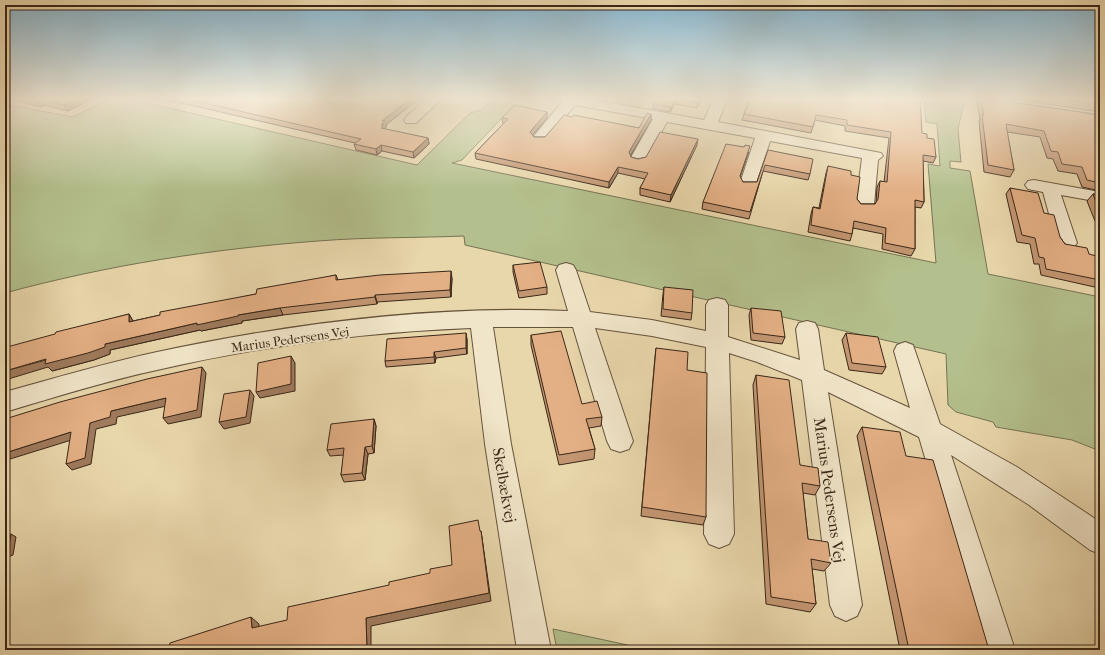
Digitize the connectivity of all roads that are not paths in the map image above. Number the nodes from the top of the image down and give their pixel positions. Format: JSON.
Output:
{"nodes":[{"id":1,"x":547,"y":129,"type":"edge"},
{"id":2,"x":655,"y":129,"type":"edge"},
{"id":3,"x":729,"y":129,"type":"edge"},
{"id":4,"x":764,"y":135,"type":"junction"},
{"id":5,"x":539,"y":139,"type":"edge"},
{"id":6,"x":638,"y":159,"type":"edge"},
{"id":7,"x":748,"y":183,"type":"edge"},
{"id":8,"x":1100,"y":197,"type":"edge"},
{"id":9,"x":865,"y":205,"type":"edge"},
{"id":10,"x":1067,"y":243,"type":"edge"},
{"id":11,"x":566,"y":270,"type":"dead end"},
{"id":12,"x":717,"y":305,"type":"dead end"},
{"id":13,"x":482,"y":319,"type":"junction"},
{"id":14,"x":582,"y":319,"type":"junction"},
{"id":15,"x":807,"y":329,"type":"dead end"},
{"id":16,"x":717,"y":342,"type":"junction"},
{"id":17,"x":905,"y":352,"type":"dead end"},
{"id":18,"x":813,"y":375,"type":"junction"},
{"id":19,"x":5,"y":402,"type":"edge"},
{"id":20,"x":929,"y":429,"type":"junction"},
{"id":21,"x":620,"y":441,"type":"dead end"},
{"id":22,"x":719,"y":534,"type":"dead end"},
{"id":23,"x":1100,"y":540,"type":"edge"},
{"id":24,"x":846,"y":606,"type":"dead end"},
{"id":25,"x":534,"y":650,"type":"edge"},
{"id":26,"x":998,"y":650,"type":"edge"}],
"edges":[{"from":1,"to":5,"type":"street"},
{"from":2,"to":6,"type":"street"},
{"from":3,"to":4,"type":"street"},
{"from":4,"to":7,"type":"street"},
{"from":4,"to":9,"type":"street"},
{"from":8,"to":10,"type":"street"},
{"from":11,"to":14,"type":"street"},
{"from":12,"to":16,"type":"street"},
{"from":13,"to":14,"type":"street","name":"Marius Pedersens Vej"},
{"from":13,"to":19,"type":"street","name":"Marius Pedersens Vej"},
{"from":13,"to":25,"type":"street","name":"Skelbækvej"},
{"from":14,"to":16,"type":"street","name":"Marius Pedersens Vej"},
{"from":14,"to":21,"type":"street"},
{"from":15,"to":18,"type":"street","name":"Marius Pedersens Vej"},
{"from":16,"to":18,"type":"street","name":"Marius Pedersens Vej"},
{"from":16,"to":22,"type":"street"},
{"from":17,"to":20,"type":"street"},
{"from":18,"to":20,"type":"street","name":"Marius Pedersens Vej"},
{"from":18,"to":24,"type":"street","name":"Marius Pedersens Vej"},
{"from":20,"to":23,"type":"street","name":"Marius Pedersens Vej"},
{"from":20,"to":26,"type":"street"}]}
